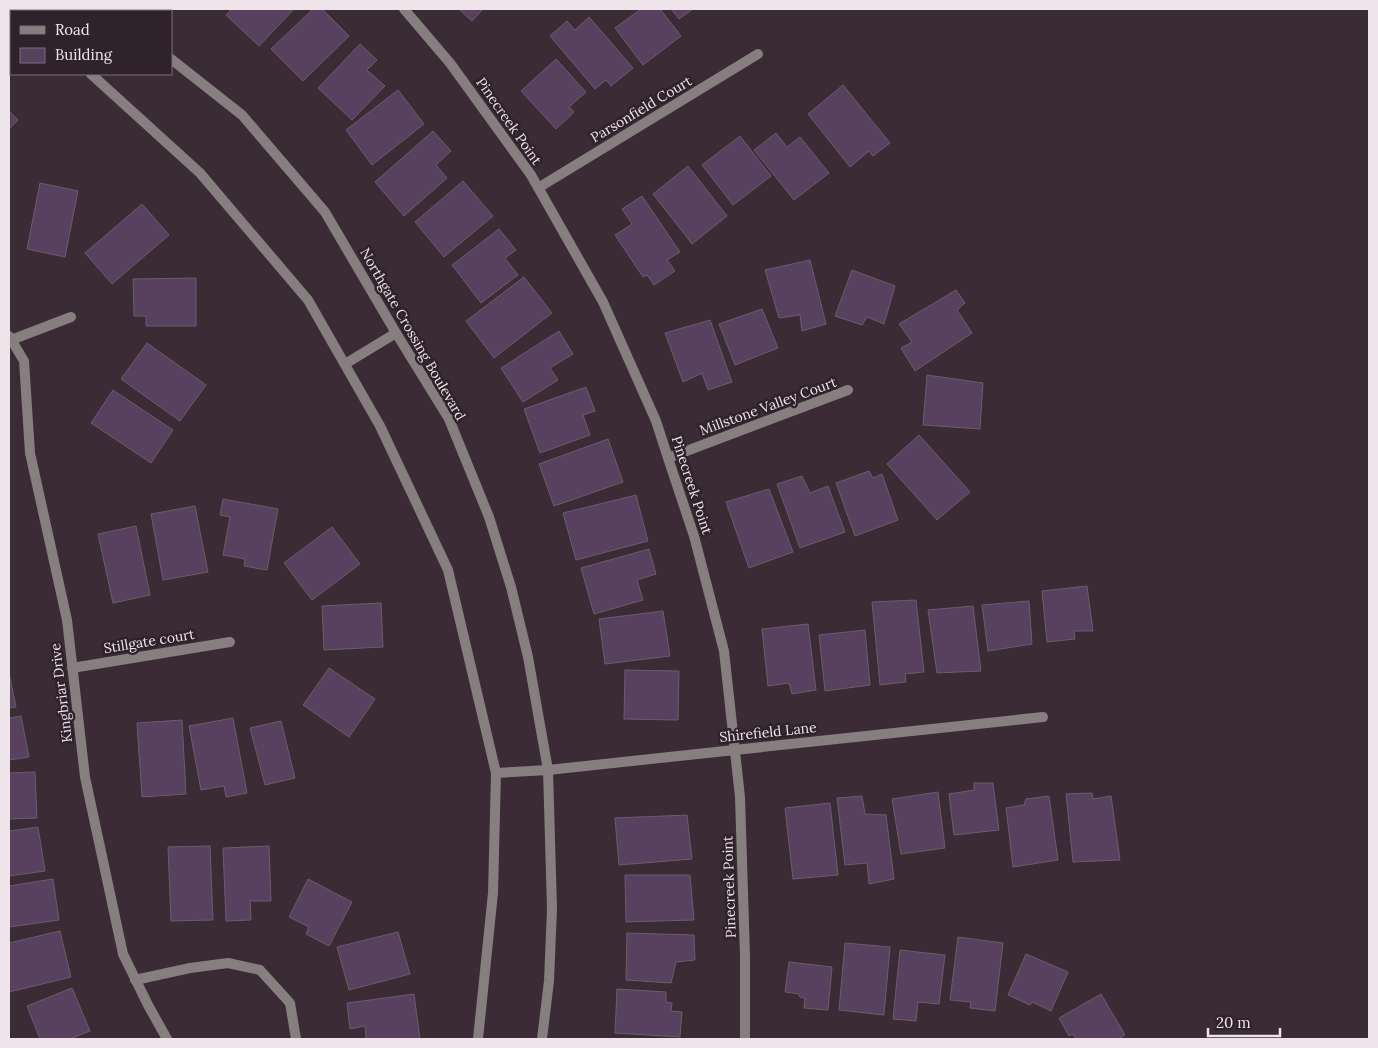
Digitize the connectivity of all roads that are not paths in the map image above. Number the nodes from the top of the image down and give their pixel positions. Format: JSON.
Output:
{"nodes":[{"id":1,"x":404,"y":9,"type":"edge"},
{"id":2,"x":758,"y":54,"type":"dead end"},
{"id":3,"x":172,"y":60,"type":"edge"},
{"id":4,"x":92,"y":75,"type":"edge"},
{"id":5,"x":538,"y":188,"type":"junction"},
{"id":6,"x":71,"y":317,"type":"dead end"},
{"id":7,"x":396,"y":333,"type":"junction"},
{"id":8,"x":10,"y":338,"type":"edge"},
{"id":9,"x":345,"y":364,"type":"junction"},
{"id":10,"x":848,"y":390,"type":"dead end"},
{"id":11,"x":668,"y":458,"type":"junction"},
{"id":12,"x":230,"y":642,"type":"dead end"},
{"id":13,"x":72,"y":668,"type":"junction"},
{"id":14,"x":1043,"y":717,"type":"dead end"},
{"id":15,"x":735,"y":750,"type":"junction"},
{"id":16,"x":548,"y":770,"type":"junction"},
{"id":17,"x":496,"y":773,"type":"junction"},
{"id":18,"x":136,"y":980,"type":"junction"},
{"id":19,"x":168,"y":1039,"type":"edge"},
{"id":20,"x":296,"y":1039,"type":"edge"},
{"id":21,"x":478,"y":1039,"type":"edge"},
{"id":22,"x":542,"y":1039,"type":"edge"},
{"id":23,"x":745,"y":1039,"type":"edge"}],
"edges":[{"from":1,"to":5,"type":"street","name":"Pinecreek Point"},
{"from":2,"to":5,"type":"street","name":"Parsonfield Court"},
{"from":3,"to":7,"type":"street","name":"Northgate Crossing Boulevard"},
{"from":4,"to":9,"type":"street"},
{"from":5,"to":11,"type":"street","name":"Pinecreek Point"},
{"from":6,"to":8,"type":"street"},
{"from":7,"to":9,"type":"street"},
{"from":7,"to":16,"type":"street","name":"Northgate Crossing Boulevard"},
{"from":8,"to":13,"type":"street","name":"Kingbriar Drive"},
{"from":9,"to":17,"type":"street"},
{"from":10,"to":11,"type":"street","name":"Millstone Valley Court"},
{"from":11,"to":15,"type":"street","name":"Pinecreek Point"},
{"from":12,"to":13,"type":"street","name":"Stillgate court"},
{"from":13,"to":18,"type":"street","name":"Kingbriar Drive"},
{"from":14,"to":15,"type":"street","name":"Shirefield Lane"},
{"from":15,"to":16,"type":"street","name":"Shirefield Lane"},
{"from":15,"to":23,"type":"street","name":"Pinecreek Point"},
{"from":16,"to":17,"type":"street","name":"Shirefield Lane"},
{"from":16,"to":22,"type":"street","name":"Northgate Crossing Boulevard"},
{"from":17,"to":21,"type":"street"},
{"from":18,"to":19,"type":"street","name":"Kingbriar Drive"},
{"from":18,"to":20,"type":"street"}]}
